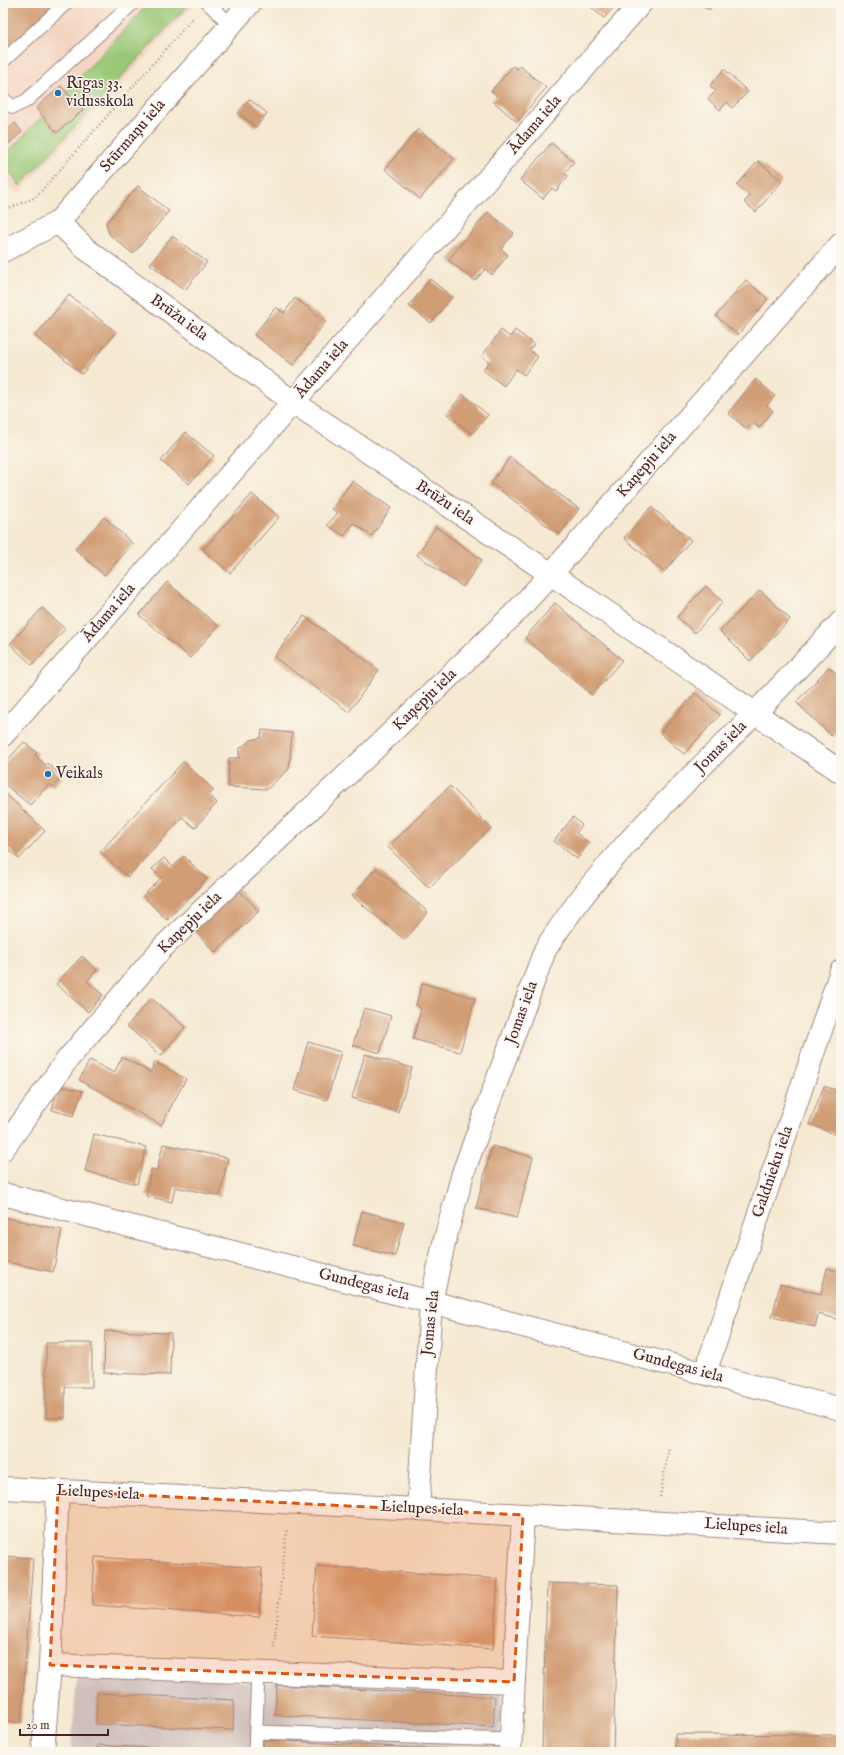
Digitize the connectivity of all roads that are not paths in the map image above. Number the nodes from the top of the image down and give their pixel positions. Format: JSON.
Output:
{"nodes":[{"id":1,"x":66,"y":3,"type":"edge"},
{"id":2,"x":133,"y":3,"type":"edge"},
{"id":3,"x":208,"y":3,"type":"edge"},
{"id":4,"x":250,"y":3,"type":"edge"},
{"id":5,"x":641,"y":3,"type":"edge"},
{"id":6,"x":231,"y":25,"type":"junction"},
{"id":7,"x":3,"y":61,"type":"edge"},
{"id":8,"x":3,"y":99,"type":"edge"},
{"id":9,"x":58,"y":222,"type":"junction"},
{"id":10,"x":841,"y":244,"type":"edge"},
{"id":11,"x":3,"y":251,"type":"edge"},
{"id":12,"x":293,"y":402,"type":"junction"},
{"id":13,"x":552,"y":574,"type":"junction"},
{"id":14,"x":841,"y":622,"type":"edge"},
{"id":15,"x":754,"y":714,"type":"junction"},
{"id":16,"x":3,"y":735,"type":"edge"},
{"id":17,"x":841,"y":772,"type":"edge"},
{"id":18,"x":841,"y":971,"type":"edge"},
{"id":19,"x":3,"y":1149,"type":"edge"},
{"id":20,"x":3,"y":1194,"type":"edge"},
{"id":21,"x":432,"y":1302,"type":"junction"},
{"id":22,"x":705,"y":1373,"type":"junction"},
{"id":23,"x":841,"y":1409,"type":"edge"},
{"id":24,"x":3,"y":1488,"type":"edge"},
{"id":25,"x":58,"y":1491,"type":"junction"},
{"id":26,"x":418,"y":1509,"type":"junction"},
{"id":27,"x":523,"y":1515,"type":"junction"},
{"id":28,"x":841,"y":1533,"type":"edge"},
{"id":29,"x":50,"y":1665,"type":"junction"},
{"id":30,"x":264,"y":1673,"type":"junction"},
{"id":31,"x":514,"y":1682,"type":"junction"},
{"id":32,"x":256,"y":1732,"type":"junction"},
{"id":33,"x":510,"y":1746,"type":"edge"},
{"id":34,"x":43,"y":1752,"type":"edge"},
{"id":35,"x":255,"y":1752,"type":"edge"}],
"edges":[{"from":1,"to":7,"type":"lane"},
{"from":2,"to":8,"type":"lane"},
{"from":3,"to":6,"type":"lane"},
{"from":4,"to":6,"type":"street","name":"Stūrmaņu iela"},
{"from":5,"to":12,"type":"street","name":"Ādama iela"},
{"from":6,"to":9,"type":"street","name":"Stūrmaņu iela"},
{"from":9,"to":11,"type":"street","name":"Stūrmaņu iela"},
{"from":9,"to":12,"type":"street","name":"Brūžu iela"},
{"from":10,"to":13,"type":"street","name":"Kaņepju iela"},
{"from":12,"to":13,"type":"street","name":"Brūžu iela"},
{"from":12,"to":16,"type":"street","name":"Ādama iela"},
{"from":13,"to":15,"type":"street","name":"Brūžu iela"},
{"from":13,"to":19,"type":"street","name":"Kaņepju iela"},
{"from":14,"to":15,"type":"street","name":"Jomas iela"},
{"from":15,"to":17,"type":"street","name":"Brūžu iela"},
{"from":15,"to":21,"type":"street","name":"Jomas iela"},
{"from":18,"to":22,"type":"street","name":"Galdnieku iela"},
{"from":20,"to":21,"type":"street","name":"Gundegas iela"},
{"from":21,"to":22,"type":"street","name":"Gundegas iela"},
{"from":21,"to":26,"type":"street","name":"Jomas iela"},
{"from":22,"to":23,"type":"street","name":"Gundegas iela"},
{"from":24,"to":25,"type":"street","name":"Lielupes iela"},
{"from":25,"to":26,"type":"street","name":"Lielupes iela"},
{"from":25,"to":29,"type":"street"},
{"from":26,"to":27,"type":"street","name":"Lielupes iela"},
{"from":27,"to":28,"type":"street","name":"Lielupes iela"},
{"from":27,"to":31,"type":"street"},
{"from":29,"to":30,"type":"street"},
{"from":29,"to":34,"type":"street"},
{"from":30,"to":31,"type":"street"},
{"from":30,"to":32,"type":"lane"},
{"from":31,"to":33,"type":"street"},
{"from":32,"to":33,"type":"lane"},
{"from":32,"to":35,"type":"lane"}]}
